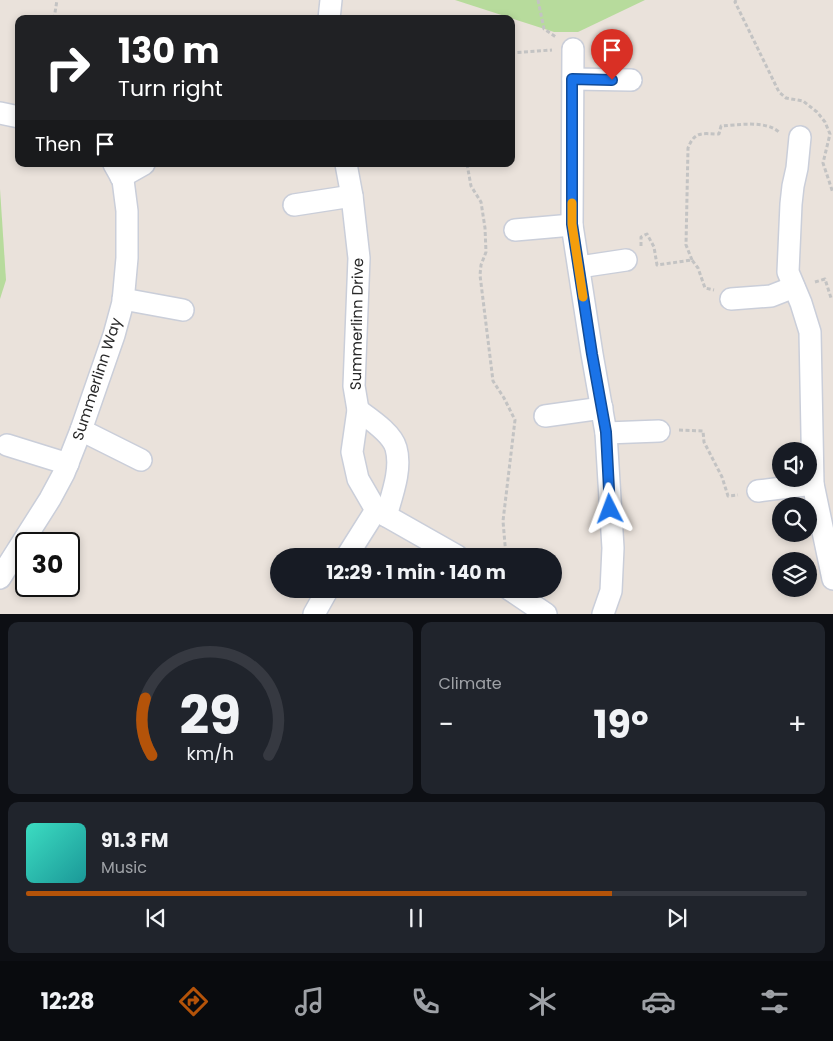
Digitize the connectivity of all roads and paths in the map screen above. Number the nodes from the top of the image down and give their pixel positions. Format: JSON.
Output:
{"nodes":[{"id":1,"x":57,"y":0,"type":"edge"},
{"id":2,"x":331,"y":0,"type":"edge"},
{"id":3,"x":538,"y":0,"type":"edge"},
{"id":4,"x":736,"y":0,"type":"edge"},
{"id":5,"x":55,"y":15,"type":"edge"},
{"id":6,"x":329,"y":15,"type":"edge"},
{"id":7,"x":573,"y":49,"type":"junction"},
{"id":8,"x":515,"y":53,"type":"edge"},
{"id":9,"x":572,"y":79,"type":"junction"},
{"id":10,"x":631,"y":80,"type":"dead end"},
{"id":11,"x":0,"y":113,"type":"edge"},
{"id":12,"x":15,"y":116,"type":"edge"},
{"id":13,"x":800,"y":137,"type":"joint"},
{"id":14,"x":131,"y":167,"type":"edge"},
{"id":15,"x":347,"y":167,"type":"edge"},
{"id":16,"x":468,"y":167,"type":"edge"},
{"id":17,"x":118,"y":170,"type":"edge"},
{"id":18,"x":833,"y":193,"type":"edge"},
{"id":19,"x":352,"y":196,"type":"junction"},
{"id":20,"x":294,"y":205,"type":"dead end"},
{"id":21,"x":572,"y":224,"type":"junction"},
{"id":22,"x":515,"y":230,"type":"dead end"},
{"id":23,"x":626,"y":260,"type":"joint"},
{"id":24,"x":692,"y":260,"type":"junction"},
{"id":25,"x":578,"y":266,"type":"junction"},
{"id":26,"x":794,"y":287,"type":"junction"},
{"id":27,"x":123,"y":299,"type":"junction"},
{"id":28,"x":731,"y":299,"type":"joint"},
{"id":29,"x":184,"y":310,"type":"dead end"},
{"id":30,"x":602,"y":408,"type":"junction"},
{"id":31,"x":358,"y":410,"type":"junction"},
{"id":32,"x":546,"y":416,"type":"dead end"},
{"id":33,"x":81,"y":430,"type":"junction"},
{"id":34,"x":659,"y":431,"type":"joint"},
{"id":35,"x":606,"y":432,"type":"junction"},
{"id":36,"x":812,"y":442,"type":"edge"},
{"id":37,"x":8,"y":445,"type":"dead end"},
{"id":38,"x":141,"y":460,"type":"dead end"},
{"id":39,"x":68,"y":464,"type":"junction"},
{"id":40,"x":789,"y":487,"type":"edge"},
{"id":41,"x":814,"y":487,"type":"edge"},
{"id":42,"x":758,"y":491,"type":"joint"},
{"id":43,"x":381,"y":513,"type":"junction"},
{"id":44,"x":353,"y":548,"type":"edge"},
{"id":45,"x":443,"y":548,"type":"edge"},
{"id":46,"x":505,"y":548,"type":"edge"},
{"id":47,"x":0,"y":578,"type":"edge"},
{"id":48,"x":833,"y":579,"type":"edge"},
{"id":49,"x":323,"y":598,"type":"edge"},
{"id":50,"x":522,"y":598,"type":"edge"},
{"id":51,"x":314,"y":614,"type":"edge"},
{"id":52,"x":546,"y":614,"type":"edge"},
{"id":53,"x":603,"y":614,"type":"edge"}],
"edges":[{"from":1,"to":5,"type":"path"},
{"from":2,"to":6,"type":"street"},
{"from":3,"to":7,"type":"path"},
{"from":4,"to":18,"type":"path"},
{"from":7,"to":8,"type":"path"},
{"from":7,"to":9,"type":"street"},
{"from":9,"to":10,"type":"street"},
{"from":9,"to":21,"type":"street"},
{"from":11,"to":12,"type":"street"},
{"from":13,"to":24,"type":"path"},
{"from":13,"to":26,"type":"street"},
{"from":14,"to":17,"type":"street"},
{"from":15,"to":19,"type":"street","name":"Summerlinn Drive"},
{"from":16,"to":46,"type":"path"},
{"from":17,"to":27,"type":"street","name":"Summerlinn Way"},
{"from":19,"to":20,"type":"street"},
{"from":19,"to":31,"type":"street","name":"Summerlinn Drive"},
{"from":21,"to":22,"type":"street"},
{"from":21,"to":25,"type":"street"},
{"from":23,"to":24,"type":"path"},
{"from":23,"to":25,"type":"street"},
{"from":24,"to":28,"type":"path"},
{"from":25,"to":30,"type":"street"},
{"from":26,"to":28,"type":"street"},
{"from":26,"to":36,"type":"street"},
{"from":27,"to":29,"type":"street"},
{"from":27,"to":33,"type":"street","name":"Summerlinn Way"},
{"from":30,"to":32,"type":"street"},
{"from":30,"to":35,"type":"street"},
{"from":31,"to":43,"type":"street","name":"Summerlinn Drive"},
{"from":31,"to":43,"type":"street"},
{"from":33,"to":38,"type":"street"},
{"from":33,"to":39,"type":"street","name":"Summerlinn Way"},
{"from":34,"to":35,"type":"street"},
{"from":34,"to":42,"type":"path"},
{"from":35,"to":53,"type":"street"},
{"from":37,"to":39,"type":"street"},
{"from":39,"to":47,"type":"street","name":"Summerlinn Way"},
{"from":40,"to":42,"type":"street"},
{"from":41,"to":48,"type":"street"},
{"from":43,"to":44,"type":"street"},
{"from":43,"to":45,"type":"street"},
{"from":49,"to":51,"type":"street"},
{"from":50,"to":52,"type":"street"}]}
